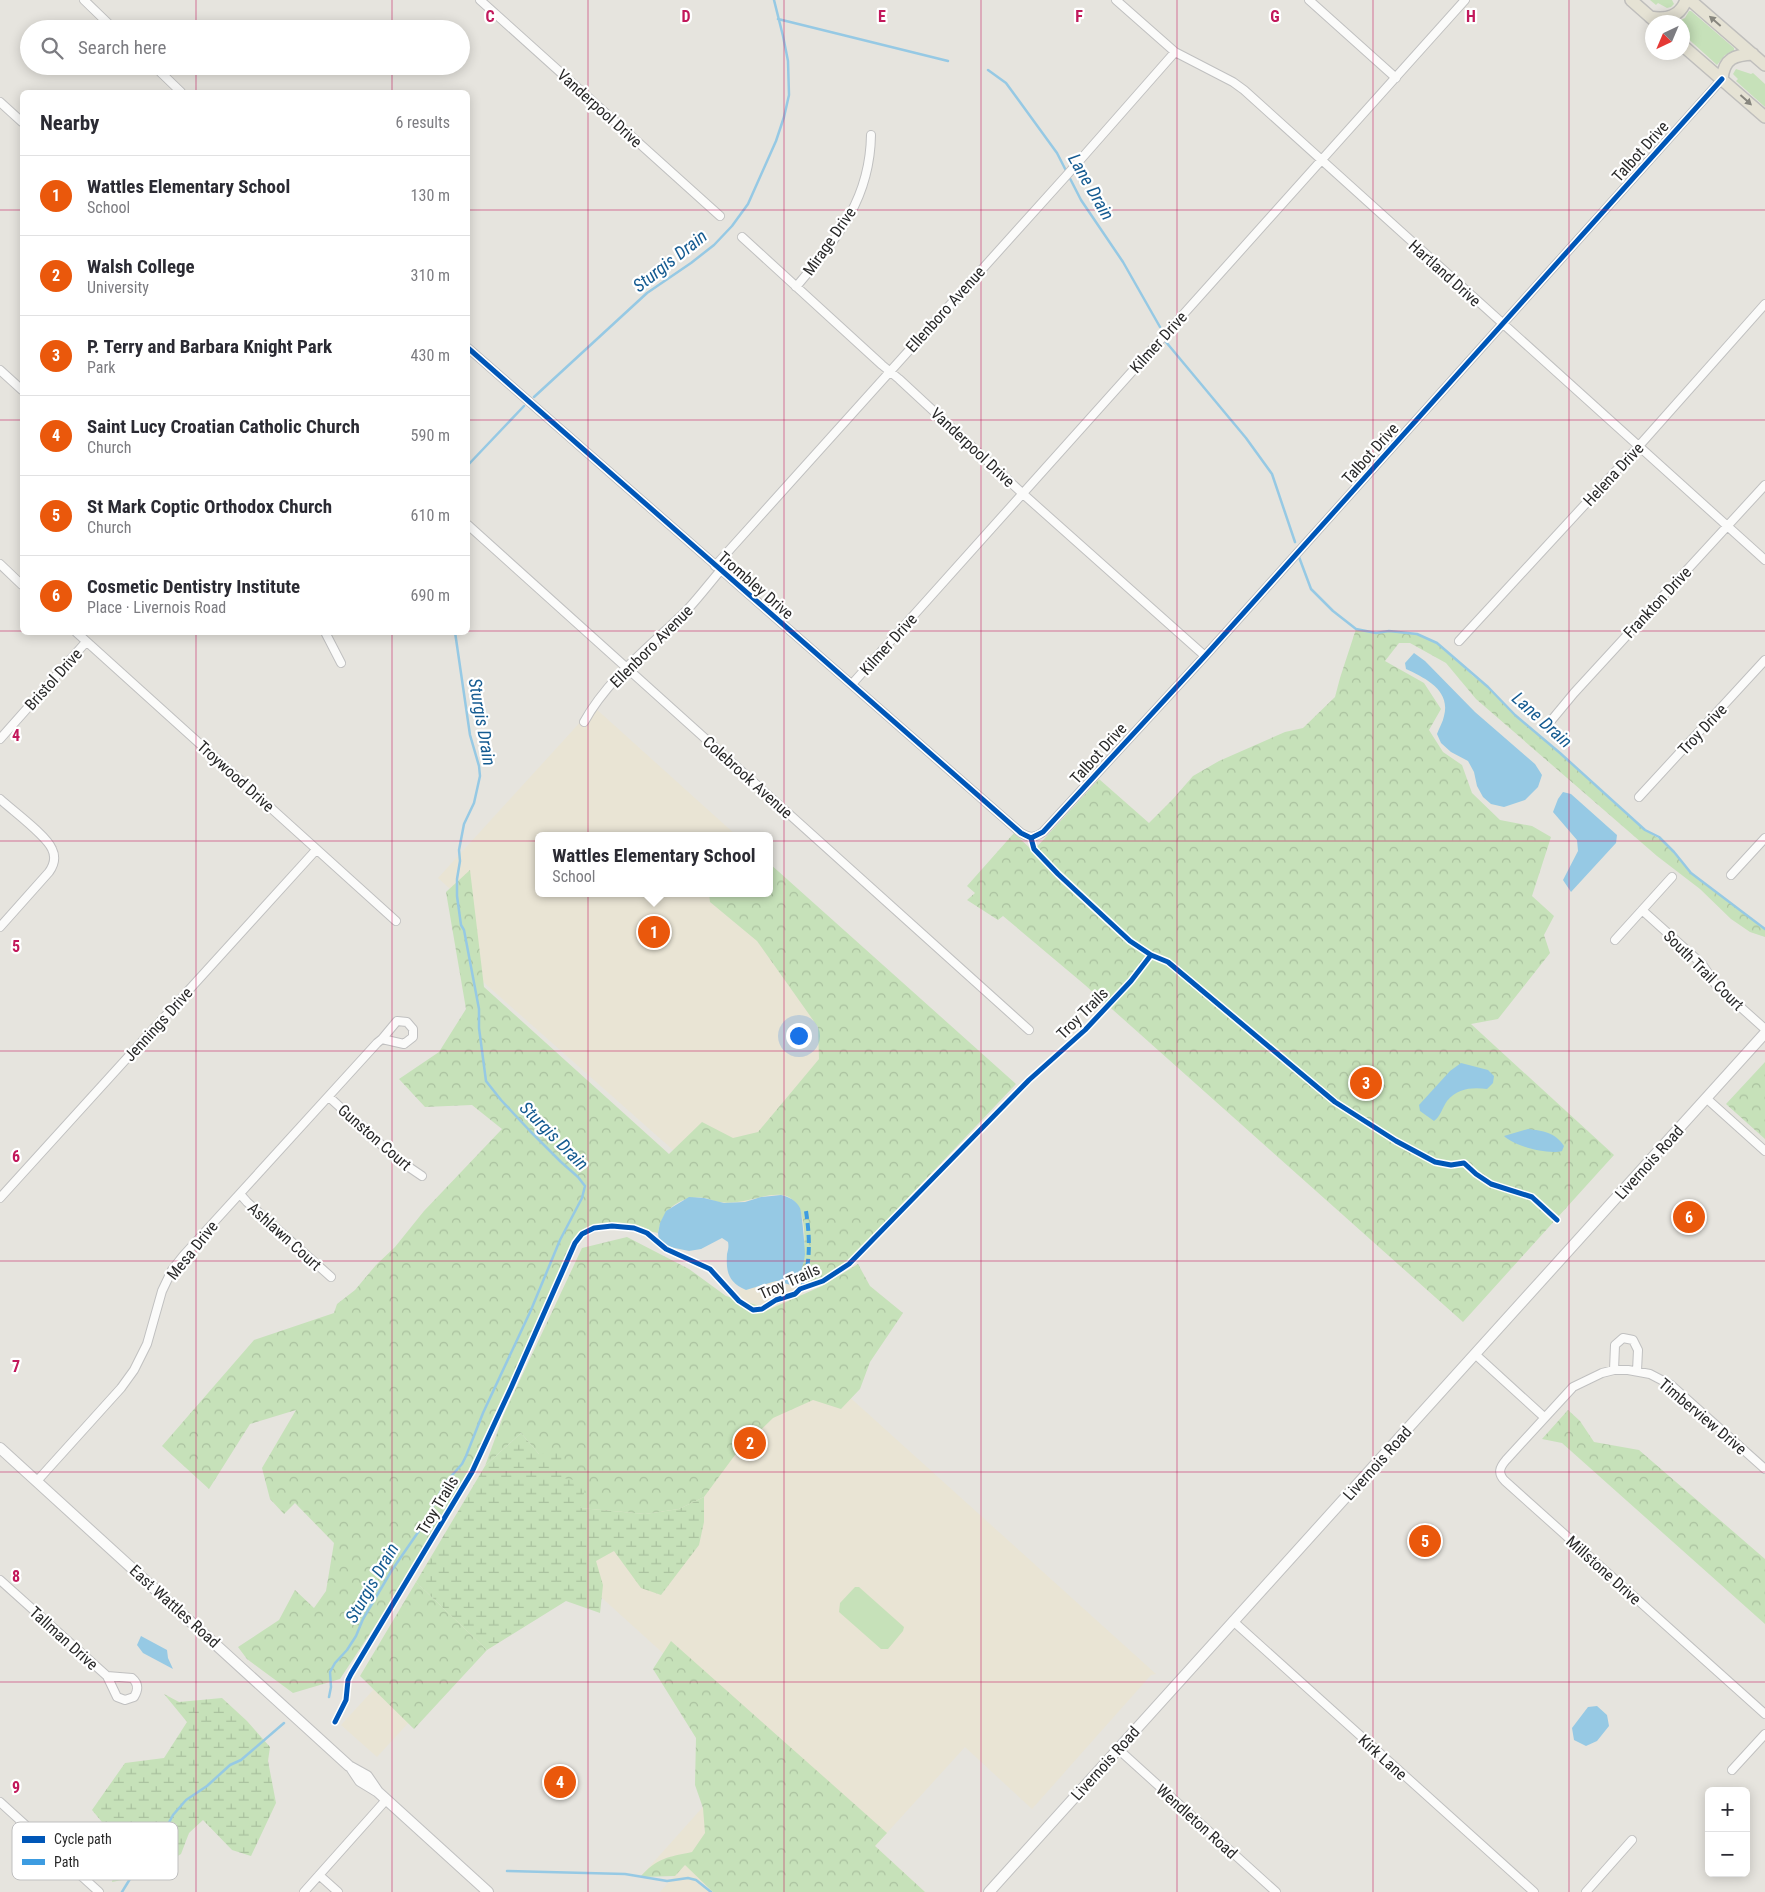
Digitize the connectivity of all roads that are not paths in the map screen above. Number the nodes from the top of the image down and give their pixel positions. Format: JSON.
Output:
{"nodes":[{"id":1,"x":84,"y":0,"type":"edge"},
{"id":2,"x":480,"y":0,"type":"edge"},
{"id":3,"x":1116,"y":0,"type":"edge"},
{"id":4,"x":1309,"y":0,"type":"edge"},
{"id":5,"x":1465,"y":0,"type":"edge"},
{"id":6,"x":1631,"y":0,"type":"edge"},
{"id":7,"x":1686,"y":0,"type":"edge"},
{"id":8,"x":1690,"y":0,"type":"edge"},
{"id":9,"x":1648,"y":15,"type":"edge"},
{"id":10,"x":1674,"y":15,"type":"edge"},
{"id":11,"x":105,"y":20,"type":"edge"},
{"id":12,"x":1175,"y":52,"type":"junction"},
{"id":13,"x":1690,"y":52,"type":"edge"},
{"id":14,"x":1753,"y":54,"type":"junction"},
{"id":15,"x":1765,"y":65,"type":"edge"},
{"id":16,"x":163,"y":75,"type":"edge"},
{"id":17,"x":1396,"y":78,"type":"junction"},
{"id":18,"x":1722,"y":79,"type":"junction"},
{"id":19,"x":179,"y":90,"type":"edge"},
{"id":20,"x":0,"y":102,"type":"edge"},
{"id":21,"x":1765,"y":117,"type":"edge"},
{"id":22,"x":20,"y":120,"type":"edge"},
{"id":23,"x":871,"y":135,"type":"dead end"},
{"id":24,"x":1320,"y":161,"type":"junction"},
{"id":25,"x":720,"y":216,"type":"dead end"},
{"id":26,"x":742,"y":237,"type":"dead end"},
{"id":27,"x":796,"y":287,"type":"junction"},
{"id":28,"x":1765,"y":304,"type":"edge"},
{"id":29,"x":1502,"y":324,"type":"junction"},
{"id":30,"x":470,"y":350,"type":"edge"},
{"id":31,"x":0,"y":370,"type":"edge"},
{"id":32,"x":889,"y":371,"type":"junction"},
{"id":33,"x":20,"y":388,"type":"edge"},
{"id":34,"x":1638,"y":447,"type":"junction"},
{"id":35,"x":1765,"y":485,"type":"edge"},
{"id":36,"x":1022,"y":493,"type":"junction"},
{"id":37,"x":1727,"y":526,"type":"junction"},
{"id":38,"x":470,"y":527,"type":"edge"},
{"id":39,"x":1765,"y":560,"type":"edge"},
{"id":40,"x":0,"y":564,"type":"edge"},
{"id":41,"x":717,"y":568,"type":"junction"},
{"id":42,"x":20,"y":583,"type":"edge"},
{"id":43,"x":79,"y":635,"type":"edge"},
{"id":44,"x":327,"y":635,"type":"edge"},
{"id":45,"x":1459,"y":641,"type":"dead end"},
{"id":46,"x":86,"y":642,"type":"junction"},
{"id":47,"x":1205,"y":656,"type":"junction"},
{"id":48,"x":1765,"y":660,"type":"edge"},
{"id":49,"x":341,"y":663,"type":"dead end"},
{"id":50,"x":626,"y":668,"type":"junction"},
{"id":51,"x":852,"y":684,"type":"junction"},
{"id":52,"x":584,"y":722,"type":"dead end"},
{"id":53,"x":1550,"y":722,"type":"dead end"},
{"id":54,"x":0,"y":739,"type":"edge"},
{"id":55,"x":1639,"y":797,"type":"dead end"},
{"id":56,"x":0,"y":799,"type":"edge"},
{"id":57,"x":1031,"y":838,"type":"joint"},
{"id":58,"x":1765,"y":838,"type":"edge"},
{"id":59,"x":316,"y":850,"type":"junction"},
{"id":60,"x":1731,"y":875,"type":"dead end"},
{"id":61,"x":1672,"y":877,"type":"dead end"},
{"id":62,"x":1642,"y":910,"type":"junction"},
{"id":63,"x":396,"y":921,"type":"dead end"},
{"id":64,"x":0,"y":927,"type":"edge"},
{"id":65,"x":1614,"y":940,"type":"dead end"},
{"id":66,"x":1765,"y":1029,"type":"edge"},
{"id":67,"x":1029,"y":1030,"type":"dead end"},
{"id":68,"x":1765,"y":1033,"type":"edge"},
{"id":69,"x":382,"y":1039,"type":"dead end"},
{"id":70,"x":330,"y":1097,"type":"junction"},
{"id":71,"x":1706,"y":1098,"type":"junction"},
{"id":72,"x":1765,"y":1151,"type":"edge"},
{"id":73,"x":422,"y":1176,"type":"dead end"},
{"id":74,"x":240,"y":1194,"type":"junction"},
{"id":75,"x":0,"y":1198,"type":"edge"},
{"id":76,"x":330,"y":1277,"type":"dead end"},
{"id":77,"x":1476,"y":1355,"type":"junction"},
{"id":78,"x":1614,"y":1370,"type":"junction"},
{"id":79,"x":1637,"y":1371,"type":"junction"},
{"id":80,"x":1544,"y":1418,"type":"junction"},
{"id":81,"x":0,"y":1448,"type":"edge"},
{"id":82,"x":1765,"y":1469,"type":"edge"},
{"id":83,"x":37,"y":1482,"type":"junction"},
{"id":84,"x":0,"y":1580,"type":"edge"},
{"id":85,"x":1234,"y":1621,"type":"junction"},
{"id":86,"x":107,"y":1676,"type":"dead end"},
{"id":87,"x":1765,"y":1714,"type":"edge"},
{"id":88,"x":1765,"y":1734,"type":"edge"},
{"id":89,"x":1118,"y":1749,"type":"junction"},
{"id":90,"x":1732,"y":1770,"type":"dead end"},
{"id":91,"x":386,"y":1800,"type":"junction"},
{"id":92,"x":0,"y":1802,"type":"edge"},
{"id":93,"x":22,"y":1822,"type":"edge"},
{"id":94,"x":1632,"y":1840,"type":"dead end"},
{"id":95,"x":319,"y":1875,"type":"junction"},
{"id":96,"x":86,"y":1880,"type":"edge"},
{"id":97,"x":99,"y":1892,"type":"edge"},
{"id":98,"x":304,"y":1892,"type":"edge"},
{"id":99,"x":338,"y":1892,"type":"edge"},
{"id":100,"x":488,"y":1892,"type":"edge"},
{"id":101,"x":989,"y":1892,"type":"edge"},
{"id":102,"x":1276,"y":1892,"type":"edge"},
{"id":103,"x":1534,"y":1892,"type":"edge"},
{"id":104,"x":1586,"y":1892,"type":"edge"}],
"edges":[{"from":1,"to":11,"type":"street"},
{"from":2,"to":25,"type":"street","name":"Vanderpool Drive"},
{"from":3,"to":12,"type":"street","name":"Hartland Drive"},
{"from":4,"to":17,"type":"street"},
{"from":5,"to":17,"type":"street","name":"Kilmer Drive"},
{"from":6,"to":9,"type":"main road"},
{"from":7,"to":10,"type":"main road"},
{"from":14,"to":8,"type":"main road","one_way":true},
{"from":12,"to":24,"type":"street","name":"Hartland Drive"},
{"from":12,"to":32,"type":"street","name":"Ellenboro Avenue"},
{"from":13,"to":18,"type":"main road"},
{"from":14,"to":15,"type":"main road"},
{"from":14,"to":18,"type":"main road"},
{"from":16,"to":19,"type":"street"},
{"from":17,"to":24,"type":"street","name":"Kilmer Drive"},
{"from":18,"to":21,"type":"main road","one_way":true},
{"from":18,"to":29,"type":"street","name":"Talbot Drive"},
{"from":20,"to":22,"type":"street"},
{"from":23,"to":27,"type":"street","name":"Mirage Drive"},
{"from":24,"to":29,"type":"street","name":"Hartland Drive"},
{"from":24,"to":36,"type":"street","name":"Kilmer Drive"},
{"from":26,"to":27,"type":"street","name":"Vanderpool Drive"},
{"from":27,"to":32,"type":"street","name":"Vanderpool Drive"},
{"from":28,"to":34,"type":"street","name":"Helena Drive"},
{"from":29,"to":34,"type":"street","name":"Hartland Drive"},
{"from":29,"to":47,"type":"street","name":"Talbot Drive"},
{"from":30,"to":41,"type":"street","name":"Trombley Drive"},
{"from":31,"to":33,"type":"street"},
{"from":32,"to":36,"type":"street","name":"Vanderpool Drive"},
{"from":32,"to":41,"type":"street","name":"Ellenboro Avenue"},
{"from":34,"to":37,"type":"street","name":"Hartland Drive"},
{"from":34,"to":45,"type":"street","name":"Helena Drive"},
{"from":35,"to":37,"type":"street","name":"Frankton Drive"},
{"from":36,"to":47,"type":"street","name":"Vanderpool Drive"},
{"from":36,"to":51,"type":"street","name":"Kilmer Drive"},
{"from":37,"to":39,"type":"street","name":"Hartland Drive"},
{"from":37,"to":53,"type":"street","name":"Frankton Drive"},
{"from":38,"to":50,"type":"street","name":"Colebrook Avenue"},
{"from":40,"to":42,"type":"street"},
{"from":41,"to":50,"type":"street","name":"Ellenboro Avenue"},
{"from":41,"to":51,"type":"street","name":"Trombley Drive"},
{"from":43,"to":46,"type":"street","name":"Troywood Drive"},
{"from":44,"to":49,"type":"street"},
{"from":46,"to":54,"type":"street","name":"Bristol Drive"},
{"from":46,"to":59,"type":"street","name":"Troywood Drive"},
{"from":47,"to":57,"type":"street","name":"Talbot Drive"},
{"from":48,"to":55,"type":"street","name":"Troy Drive"},
{"from":50,"to":52,"type":"street","name":"Ellenboro Avenue"},
{"from":50,"to":67,"type":"street","name":"Colebrook Avenue"},
{"from":51,"to":57,"type":"street","name":"Trombley Drive"},
{"from":56,"to":64,"type":"street"},
{"from":58,"to":60,"type":"street"},
{"from":59,"to":63,"type":"street","name":"Troywood Drive"},
{"from":59,"to":75,"type":"street","name":"Jennings Drive"},
{"from":61,"to":62,"type":"street"},
{"from":62,"to":65,"type":"street"},
{"from":62,"to":66,"type":"street","name":"South Trail Court"},
{"from":68,"to":71,"type":"main road","name":"Livernois Road"},
{"from":69,"to":70,"type":"street","name":"Mesa Drive"},
{"from":70,"to":73,"type":"street","name":"Gunston Court"},
{"from":70,"to":74,"type":"street","name":"Mesa Drive"},
{"from":71,"to":72,"type":"street"},
{"from":71,"to":77,"type":"main road","name":"Livernois Road"},
{"from":74,"to":76,"type":"street","name":"Ashlawn Court"},
{"from":74,"to":83,"type":"street","name":"Mesa Drive"},
{"from":77,"to":80,"type":"street"},
{"from":77,"to":85,"type":"main road","name":"Livernois Road"},
{"from":78,"to":79,"type":"street","name":"Timberview Drive"},
{"from":78,"to":79,"type":"street"},
{"from":78,"to":80,"type":"street","name":"Timberview Drive"},
{"from":79,"to":82,"type":"street","name":"Timberview Drive"},
{"from":80,"to":87,"type":"street","name":"Millstone Drive"},
{"from":81,"to":83,"type":"main road","name":"East Wattles Road"},
{"from":83,"to":91,"type":"main road","name":"East Wattles Road"},
{"from":84,"to":86,"type":"street","name":"Tallman Drive"},
{"from":85,"to":89,"type":"main road","name":"Livernois Road"},
{"from":85,"to":103,"type":"street","name":"Kirk Lane"},
{"from":88,"to":90,"type":"street"},
{"from":89,"to":101,"type":"main road","name":"Livernois Road"},
{"from":89,"to":102,"type":"street","name":"Wendleton Road"},
{"from":91,"to":95,"type":"street"},
{"from":91,"to":100,"type":"main road"},
{"from":92,"to":93,"type":"street"},
{"from":94,"to":104,"type":"street"},
{"from":95,"to":98,"type":"street"},
{"from":95,"to":99,"type":"street"},
{"from":96,"to":97,"type":"street"}]}
